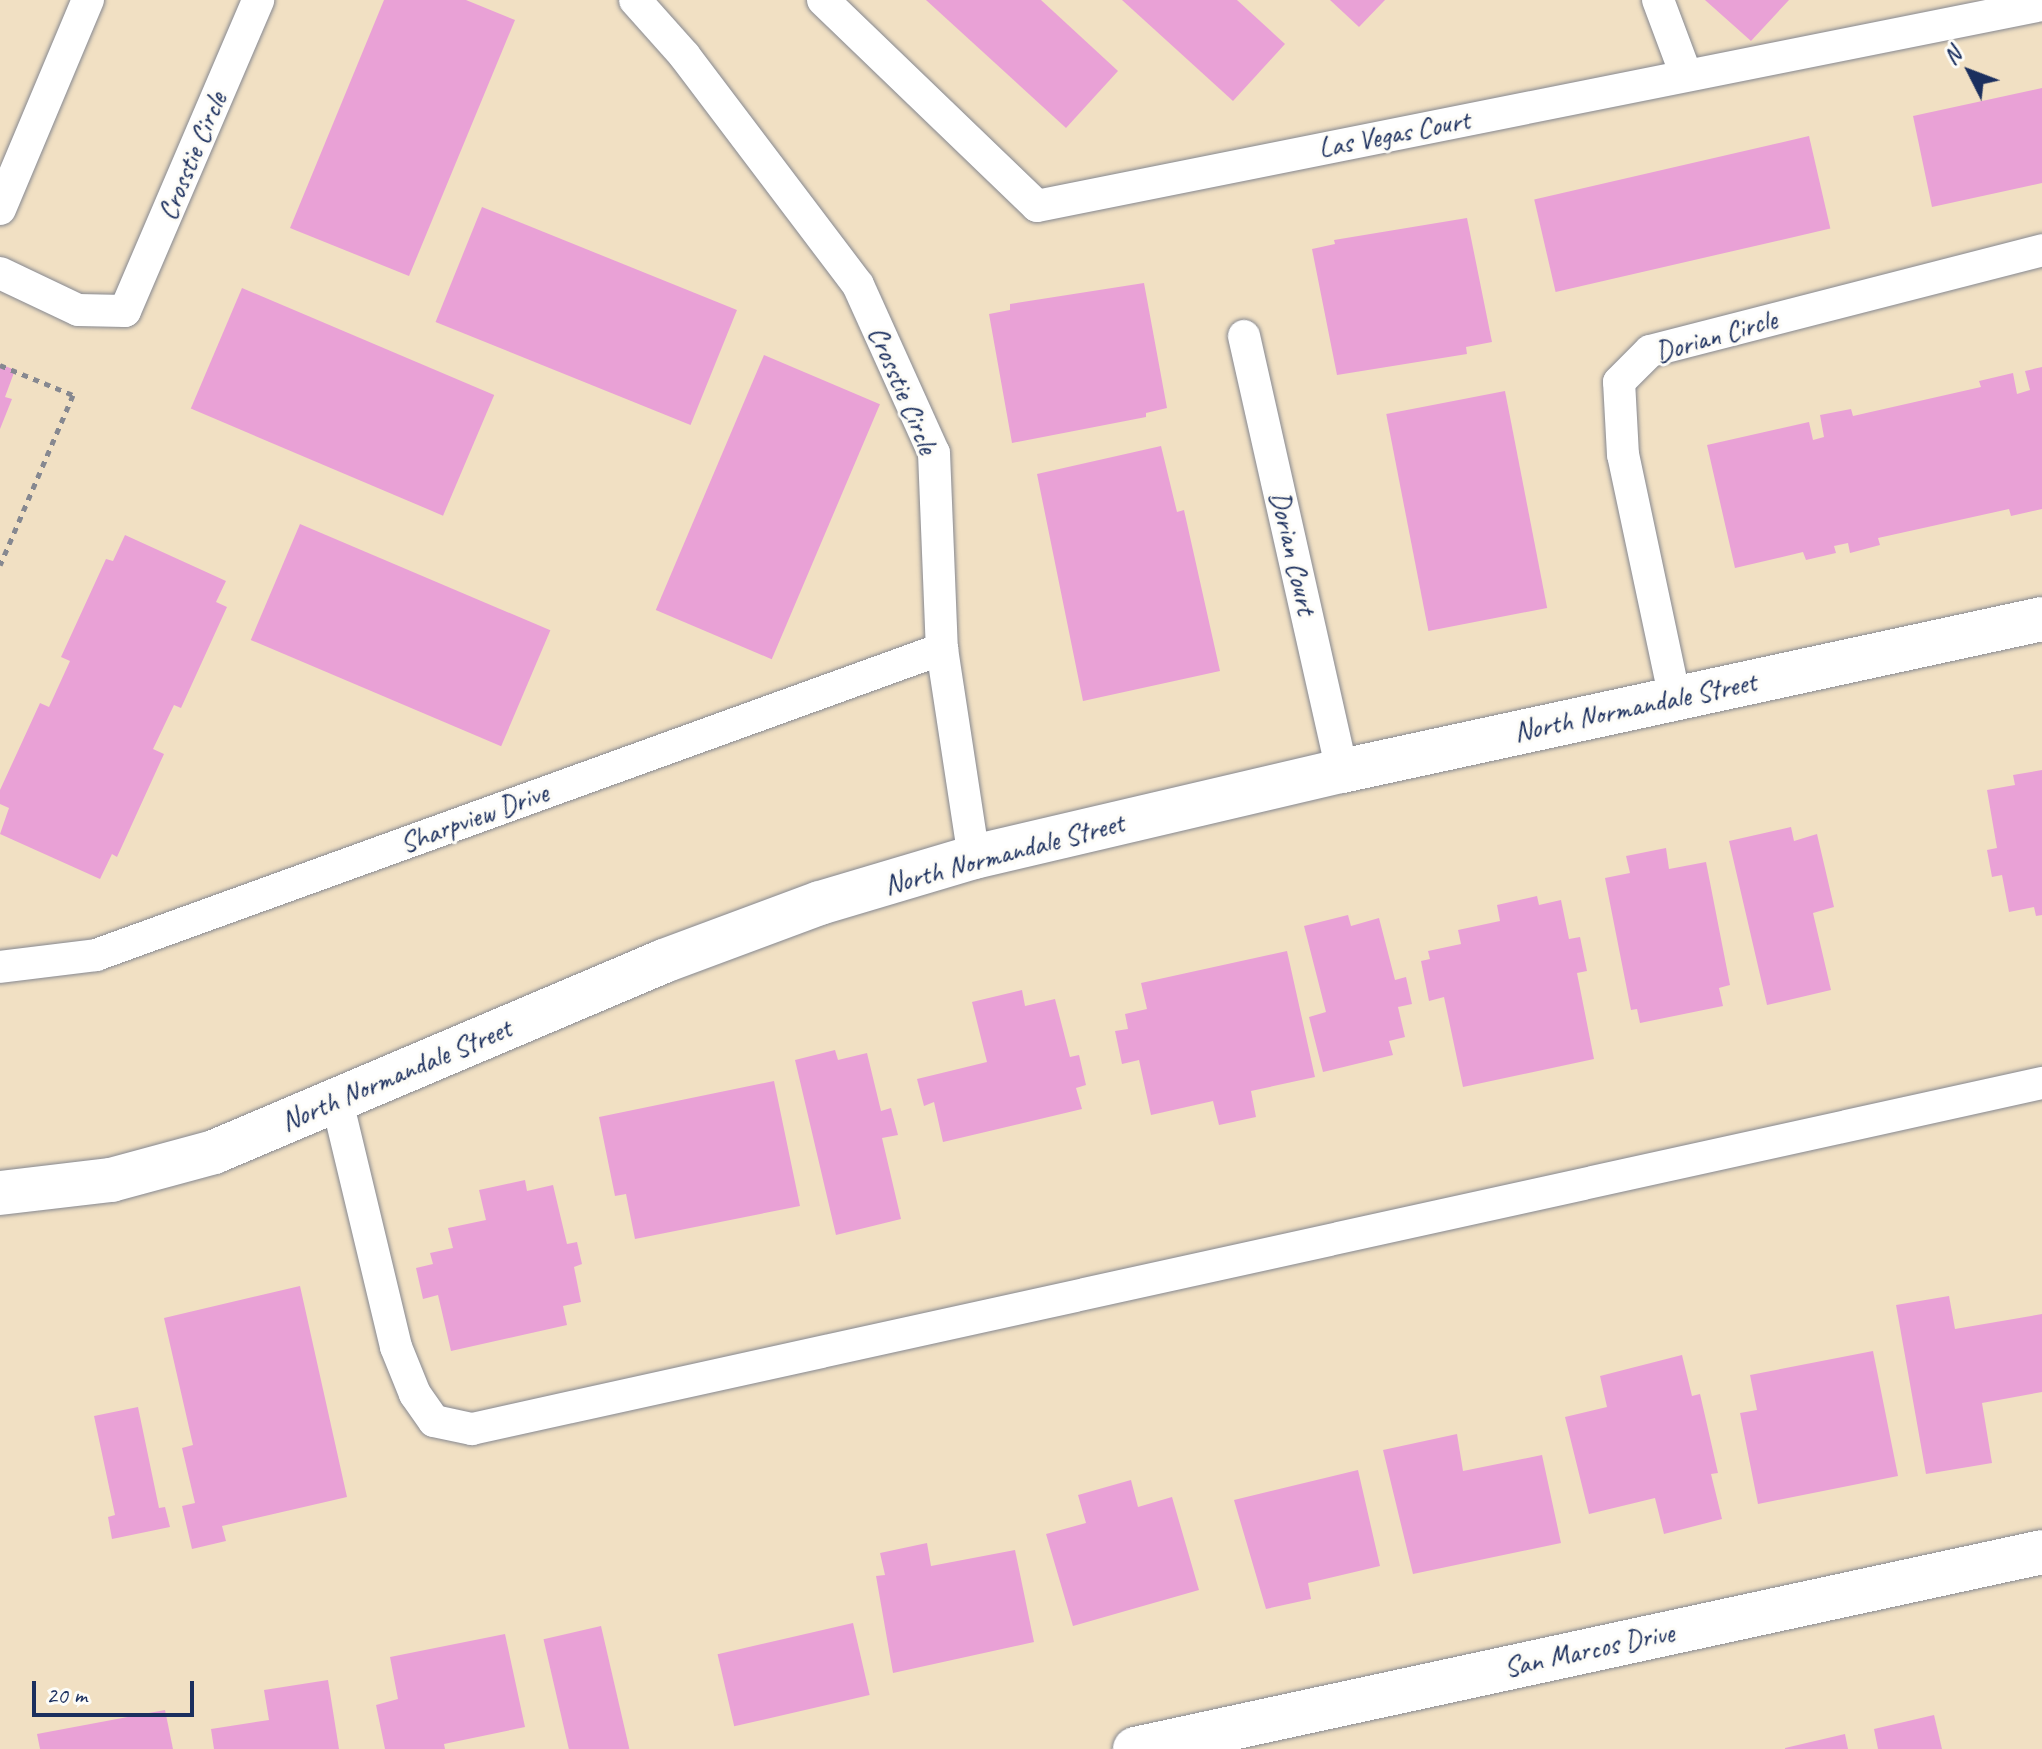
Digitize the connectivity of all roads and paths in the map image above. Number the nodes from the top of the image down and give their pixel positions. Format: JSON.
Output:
{"nodes":[{"id":1,"x":88,"y":0,"type":"edge"},
{"id":2,"x":258,"y":0,"type":"edge"},
{"id":3,"x":635,"y":0,"type":"edge"},
{"id":4,"x":823,"y":0,"type":"edge"},
{"id":5,"x":1658,"y":0,"type":"edge"},
{"id":6,"x":2042,"y":5,"type":"edge"},
{"id":7,"x":1686,"y":75,"type":"junction"},
{"id":8,"x":0,"y":209,"type":"edge"},
{"id":9,"x":2042,"y":250,"type":"edge"},
{"id":10,"x":0,"y":273,"type":"edge"},
{"id":11,"x":1244,"y":336,"type":"dead end"},
{"id":12,"x":0,"y":365,"type":"edge"},
{"id":13,"x":0,"y":565,"type":"edge"},
{"id":14,"x":2042,"y":619,"type":"edge"},
{"id":15,"x":942,"y":649,"type":"junction"},
{"id":16,"x":1675,"y":699,"type":"junction"},
{"id":17,"x":1342,"y":771,"type":"junction"},
{"id":18,"x":974,"y":857,"type":"junction"},
{"id":19,"x":0,"y":967,"type":"edge"},
{"id":20,"x":2042,"y":1083,"type":"edge"},
{"id":21,"x":337,"y":1101,"type":"junction"},
{"id":22,"x":0,"y":1193,"type":"edge"},
{"id":23,"x":2042,"y":1552,"type":"edge"},
{"id":24,"x":1135,"y":1749,"type":"edge"}],
"edges":[{"from":1,"to":8,"type":"lane"},
{"from":2,"to":10,"type":"lane","name":"Crosstie Circle"},
{"from":3,"to":15,"type":"lane","name":"Crosstie Circle"},
{"from":4,"to":7,"type":"lane","name":"Las Vegas Court"},
{"from":5,"to":7,"type":"lane"},
{"from":6,"to":7,"type":"lane","name":"Las Vegas Court"},
{"from":9,"to":16,"type":"lane","name":"Dorian Circle"},
{"from":11,"to":17,"type":"lane","name":"Dorian Court"},
{"from":12,"to":13,"type":"path"},
{"from":14,"to":16,"type":"street","name":"North Normandale Street"},
{"from":15,"to":18,"type":"lane","name":"Crosstie Circle"},
{"from":15,"to":19,"type":"lane","name":"Sharpview Drive"},
{"from":16,"to":17,"type":"street","name":"North Normandale Street"},
{"from":17,"to":18,"type":"street","name":"North Normandale Street"},
{"from":18,"to":21,"type":"street","name":"North Normandale Street"},
{"from":20,"to":21,"type":"lane"},
{"from":21,"to":22,"type":"street","name":"North Normandale Street"},
{"from":23,"to":24,"type":"street","name":"San Marcos Drive"}]}
